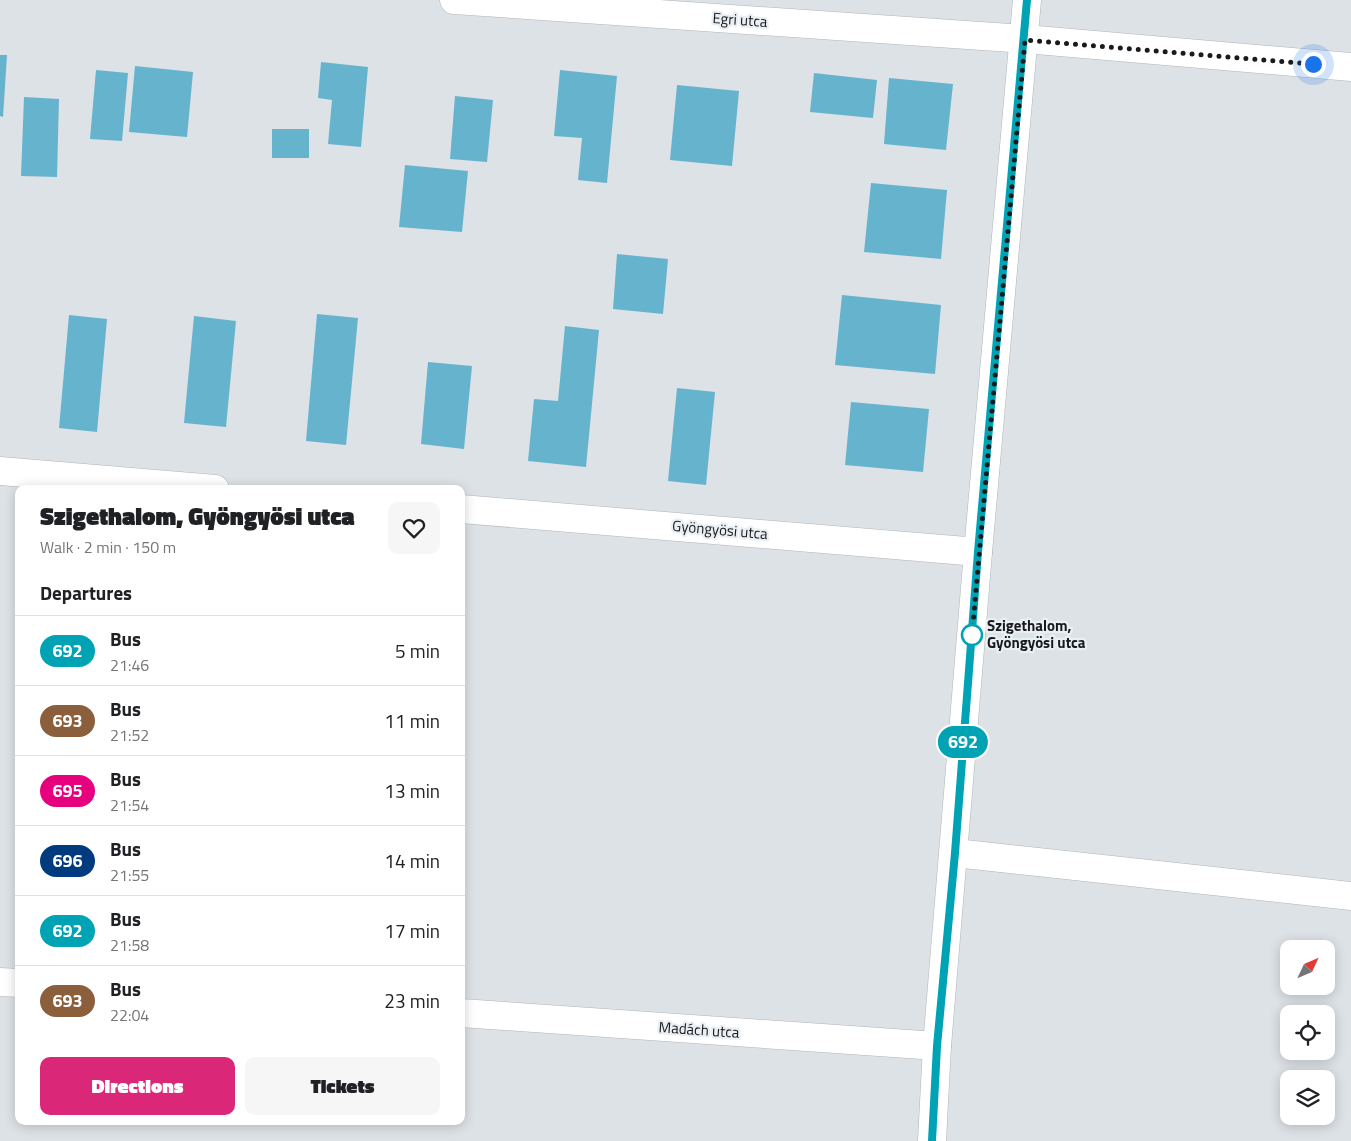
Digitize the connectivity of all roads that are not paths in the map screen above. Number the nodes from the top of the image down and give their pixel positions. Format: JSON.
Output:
{"nodes":[{"id":1,"x":454,"y":0,"type":"edge"},
{"id":2,"x":1027,"y":0,"type":"edge"},
{"id":3,"x":1025,"y":40,"type":"junction"},
{"id":4,"x":1351,"y":67,"type":"edge"},
{"id":5,"x":0,"y":471,"type":"edge"},
{"id":6,"x":167,"y":485,"type":"edge"},
{"id":7,"x":465,"y":509,"type":"edge"},
{"id":8,"x":978,"y":552,"type":"junction"},
{"id":9,"x":955,"y":853,"type":"junction"},
{"id":10,"x":1351,"y":896,"type":"edge"},
{"id":11,"x":0,"y":982,"type":"edge"},
{"id":12,"x":15,"y":983,"type":"edge"},
{"id":13,"x":465,"y":1014,"type":"edge"},
{"id":14,"x":937,"y":1046,"type":"junction"},
{"id":15,"x":932,"y":1141,"type":"edge"}],
"edges":[{"from":1,"to":3,"type":"street","name":"Egri utca"},
{"from":2,"to":3,"type":"street"},
{"from":3,"to":4,"type":"street","name":"Egri utca"},
{"from":3,"to":8,"type":"street"},
{"from":5,"to":6,"type":"street"},
{"from":7,"to":8,"type":"street","name":"Gyöngyösi utca"},
{"from":8,"to":9,"type":"street"},
{"from":9,"to":10,"type":"street"},
{"from":9,"to":14,"type":"street"},
{"from":11,"to":12,"type":"street"},
{"from":13,"to":14,"type":"street","name":"Madách utca"},
{"from":14,"to":15,"type":"street"}]}
